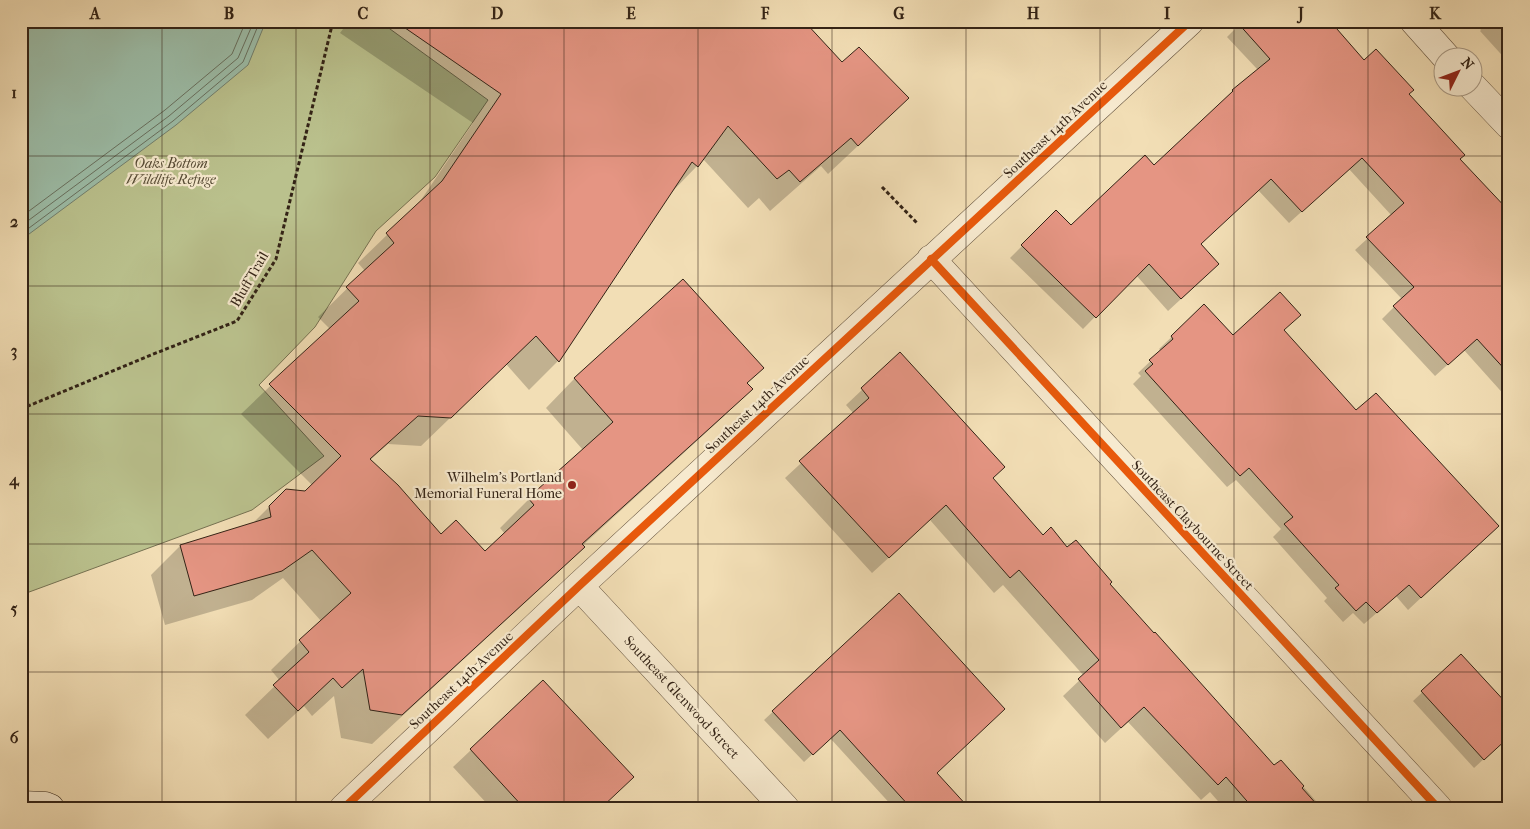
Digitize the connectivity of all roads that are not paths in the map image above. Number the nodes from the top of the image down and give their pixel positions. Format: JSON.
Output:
{"nodes":[{"id":1,"x":1190,"y":21,"type":"edge"},
{"id":2,"x":1414,"y":21,"type":"edge"},
{"id":3,"x":1438,"y":48,"type":"edge"},
{"id":4,"x":1482,"y":97,"type":"edge"},
{"id":5,"x":1509,"y":126,"type":"edge"},
{"id":6,"x":937,"y":254,"type":"junction"},
{"id":7,"x":579,"y":586,"type":"junction"},
{"id":8,"x":21,"y":805,"type":"edge"},
{"id":9,"x":50,"y":808,"type":"edge"},
{"id":10,"x":344,"y":808,"type":"edge"},
{"id":11,"x":785,"y":808,"type":"edge"},
{"id":12,"x":1438,"y":808,"type":"edge"}],
"edges":[{"from":1,"to":6,"type":"street","name":"Southeast 14th Avenue"},
{"from":2,"to":3,"type":"street"},
{"from":4,"to":5,"type":"street"},
{"from":6,"to":7,"type":"street","name":"Southeast 14th Avenue"},
{"from":6,"to":12,"type":"street","name":"Southeast Claybourne Street"},
{"from":7,"to":10,"type":"street","name":"Southeast 14th Avenue"},
{"from":7,"to":11,"type":"street","name":"Southeast Glenwood Street"},
{"from":8,"to":9,"type":"street"}]}
